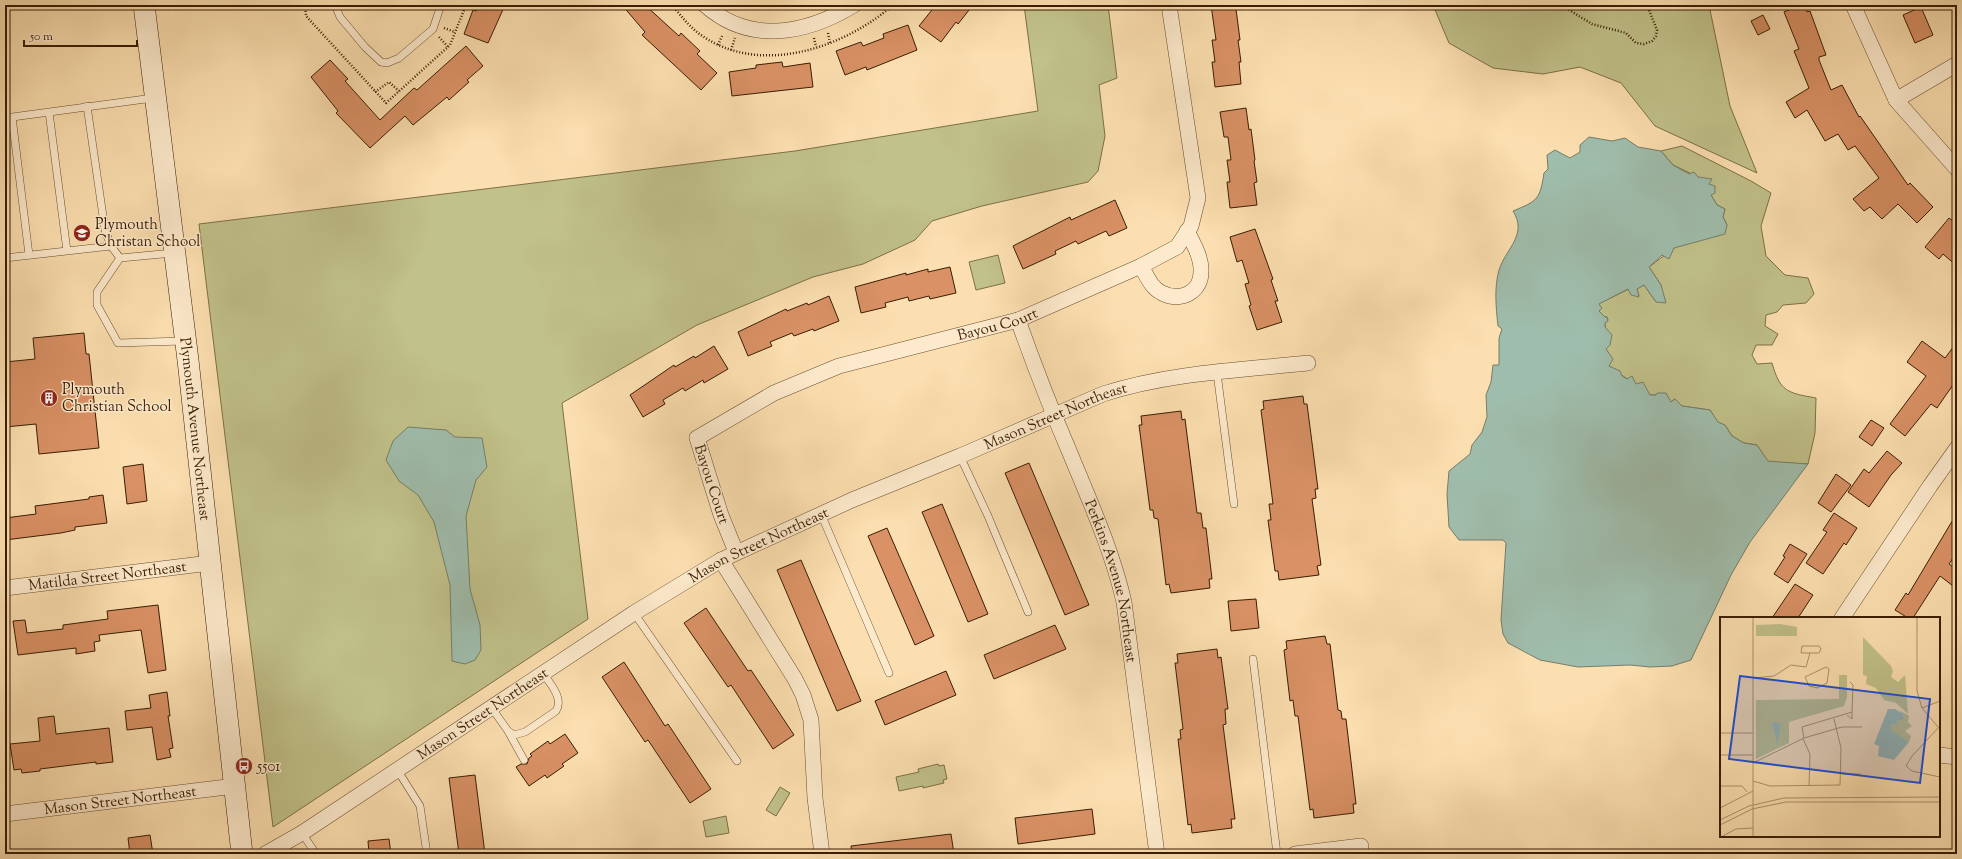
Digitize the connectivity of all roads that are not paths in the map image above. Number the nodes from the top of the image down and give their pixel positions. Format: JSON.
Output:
{"nodes":[{"id":1,"x":144,"y":5,"type":"edge"},
{"id":2,"x":335,"y":5,"type":"edge"},
{"id":3,"x":441,"y":5,"type":"edge"},
{"id":4,"x":705,"y":5,"type":"edge"},
{"id":5,"x":854,"y":5,"type":"edge"},
{"id":6,"x":1169,"y":5,"type":"edge"},
{"id":7,"x":1852,"y":5,"type":"edge"},
{"id":8,"x":1957,"y":64,"type":"edge"},
{"id":9,"x":155,"y":98,"type":"junction"},
{"id":10,"x":1896,"y":100,"type":"junction"},
{"id":11,"x":87,"y":106,"type":"junction"},
{"id":12,"x":49,"y":112,"type":"junction"},
{"id":13,"x":9,"y":118,"type":"edge"},
{"id":14,"x":1957,"y":169,"type":"edge"},
{"id":15,"x":1187,"y":231,"type":"junction"},
{"id":16,"x":111,"y":246,"type":"junction"},
{"id":17,"x":67,"y":251,"type":"junction"},
{"id":18,"x":175,"y":253,"type":"junction"},
{"id":19,"x":29,"y":256,"type":"junction"},
{"id":20,"x":5,"y":258,"type":"edge"},
{"id":21,"x":120,"y":258,"type":"junction"},
{"id":22,"x":1141,"y":266,"type":"junction"},
{"id":23,"x":1018,"y":320,"type":"junction"},
{"id":24,"x":185,"y":341,"type":"junction"},
{"id":25,"x":1308,"y":363,"type":"dead end"},
{"id":26,"x":1217,"y":373,"type":"junction"},
{"id":27,"x":1053,"y":415,"type":"junction"},
{"id":28,"x":1957,"y":448,"type":"edge"},
{"id":29,"x":960,"y":456,"type":"junction"},
{"id":30,"x":1234,"y":504,"type":"dead end"},
{"id":31,"x":821,"y":514,"type":"junction"},
{"id":32,"x":736,"y":552,"type":"junction"},
{"id":33,"x":721,"y":560,"type":"junction"},
{"id":34,"x":210,"y":563,"type":"junction"},
{"id":35,"x":5,"y":588,"type":"edge"},
{"id":36,"x":1028,"y":612,"type":"dead end"},
{"id":37,"x":634,"y":613,"type":"junction"},
{"id":38,"x":1843,"y":617,"type":"edge"},
{"id":39,"x":1253,"y":659,"type":"dead end"},
{"id":40,"x":543,"y":673,"type":"junction"},
{"id":41,"x":889,"y":673,"type":"dead end"},
{"id":42,"x":491,"y":707,"type":"junction"},
{"id":43,"x":508,"y":731,"type":"junction"},
{"id":44,"x":1940,"y":755,"type":"edge"},
{"id":45,"x":1957,"y":757,"type":"edge"},
{"id":46,"x":524,"y":760,"type":"dead end"},
{"id":47,"x":737,"y":761,"type":"dead end"},
{"id":48,"x":398,"y":771,"type":"junction"},
{"id":49,"x":235,"y":786,"type":"junction"},
{"id":50,"x":5,"y":814,"type":"edge"},
{"id":51,"x":302,"y":833,"type":"junction"},
{"id":52,"x":1360,"y":846,"type":"dead end"},
{"id":53,"x":242,"y":854,"type":"edge"},
{"id":54,"x":264,"y":854,"type":"edge"},
{"id":55,"x":316,"y":854,"type":"edge"},
{"id":56,"x":427,"y":854,"type":"edge"},
{"id":57,"x":822,"y":854,"type":"edge"},
{"id":58,"x":1157,"y":854,"type":"edge"},
{"id":59,"x":1277,"y":854,"type":"edge"},
{"id":60,"x":1295,"y":854,"type":"edge"}],
"edges":[{"from":1,"to":9,"type":"main road","name":"Plymouth Avenue Northeast"},
{"from":2,"to":3,"type":"lane"},
{"from":4,"to":5,"type":"street"},
{"from":6,"to":15,"type":"street","name":"Bayou Court"},
{"from":7,"to":10,"type":"street"},
{"from":8,"to":10,"type":"street"},
{"from":9,"to":11,"type":"lane"},
{"from":9,"to":18,"type":"main road","name":"Plymouth Avenue Northeast"},
{"from":10,"to":14,"type":"street"},
{"from":11,"to":12,"type":"lane"},
{"from":11,"to":16,"type":"lane"},
{"from":12,"to":13,"type":"lane"},
{"from":12,"to":17,"type":"lane"},
{"from":13,"to":19,"type":"lane"},
{"from":15,"to":22,"type":"street","name":"Bayou Court"},
{"from":15,"to":22,"type":"street"},
{"from":16,"to":17,"type":"lane"},
{"from":16,"to":21,"type":"lane"},
{"from":17,"to":19,"type":"lane"},
{"from":18,"to":21,"type":"lane"},
{"from":18,"to":24,"type":"main road","name":"Plymouth Avenue Northeast"},
{"from":19,"to":20,"type":"lane"},
{"from":21,"to":24,"type":"lane"},
{"from":22,"to":23,"type":"street","name":"Bayou Court"},
{"from":23,"to":27,"type":"street","name":"Perkins Avenue Northeast"},
{"from":23,"to":32,"type":"street","name":"Bayou Court"},
{"from":24,"to":34,"type":"main road","name":"Plymouth Avenue Northeast"},
{"from":25,"to":26,"type":"street","name":"Mason Street Northeast"},
{"from":26,"to":27,"type":"street","name":"Mason Street Northeast"},
{"from":26,"to":30,"type":"lane"},
{"from":27,"to":29,"type":"street","name":"Mason Street Northeast"},
{"from":27,"to":58,"type":"street","name":"Perkins Avenue Northeast"},
{"from":28,"to":38,"type":"street"},
{"from":29,"to":31,"type":"street","name":"Mason Street Northeast"},
{"from":29,"to":36,"type":"lane"},
{"from":31,"to":32,"type":"street","name":"Mason Street Northeast"},
{"from":31,"to":41,"type":"lane"},
{"from":32,"to":33,"type":"street","name":"Mason Street Northeast"},
{"from":33,"to":37,"type":"street","name":"Mason Street Northeast"},
{"from":33,"to":57,"type":"street"},
{"from":34,"to":35,"type":"street","name":"Matilda Street Northeast"},
{"from":34,"to":49,"type":"main road","name":"Plymouth Avenue Northeast"},
{"from":37,"to":40,"type":"street","name":"Mason Street Northeast"},
{"from":37,"to":47,"type":"lane"},
{"from":39,"to":59,"type":"lane"},
{"from":40,"to":42,"type":"street","name":"Mason Street Northeast"},
{"from":40,"to":43,"type":"lane"},
{"from":42,"to":43,"type":"lane"},
{"from":42,"to":48,"type":"street","name":"Mason Street Northeast"},
{"from":43,"to":46,"type":"lane"},
{"from":44,"to":45,"type":"street"},
{"from":48,"to":51,"type":"street","name":"Mason Street Northeast"},
{"from":48,"to":56,"type":"lane"},
{"from":49,"to":50,"type":"street","name":"Mason Street Northeast"},
{"from":49,"to":53,"type":"main road","name":"Plymouth Avenue Northeast"},
{"from":51,"to":54,"type":"street","name":"Mason Street Northeast"},
{"from":51,"to":55,"type":"lane"},
{"from":52,"to":60,"type":"street"}]}
